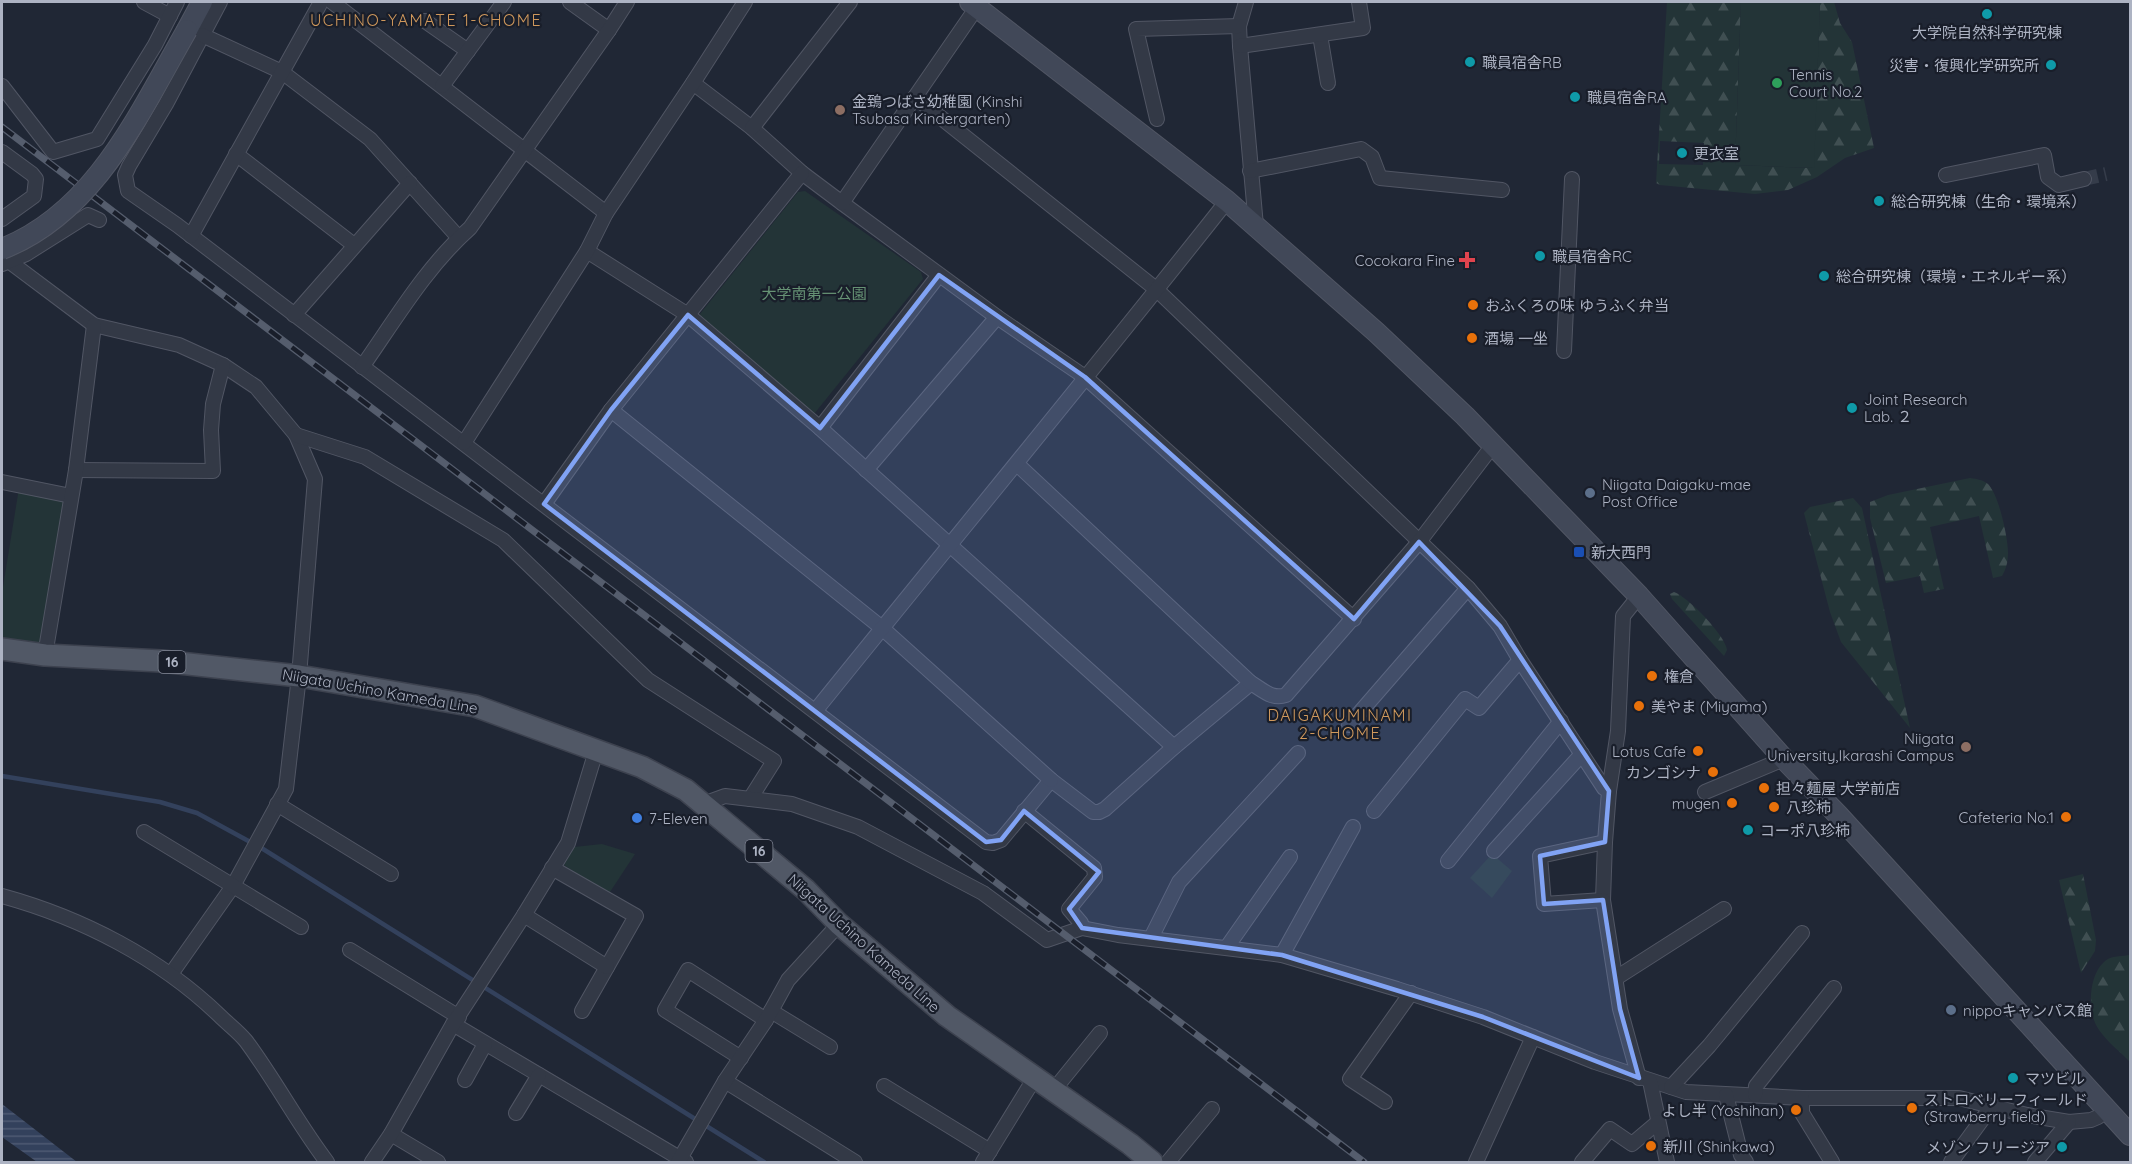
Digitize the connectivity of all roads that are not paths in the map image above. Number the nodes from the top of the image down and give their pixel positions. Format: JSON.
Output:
{"nodes":[{"id":1,"x":144,"y":2,"type":"edge"},
{"id":2,"x":177,"y":2,"type":"edge"},
{"id":3,"x":202,"y":2,"type":"edge"},
{"id":4,"x":220,"y":2,"type":"edge"},
{"id":5,"x":321,"y":2,"type":"edge"},
{"id":6,"x":332,"y":2,"type":"edge"},
{"id":7,"x":504,"y":2,"type":"edge"},
{"id":8,"x":570,"y":2,"type":"edge"},
{"id":9,"x":627,"y":2,"type":"edge"},
{"id":10,"x":745,"y":2,"type":"edge"},
{"id":11,"x":850,"y":2,"type":"edge"},
{"id":12,"x":1246,"y":2,"type":"edge"},
{"id":13,"x":1359,"y":2,"type":"edge"},
{"id":14,"x":974,"y":4,"type":"edge"},
{"id":15,"x":170,"y":16,"type":"junction"},
{"id":16,"x":425,"y":21,"type":"dead end"},
{"id":17,"x":1239,"y":26,"type":"junction"},
{"id":18,"x":609,"y":30,"type":"junction"},
{"id":19,"x":194,"y":33,"type":"junction"},
{"id":20,"x":1320,"y":35,"type":"junction"},
{"id":21,"x":1240,"y":46,"type":"junction"},
{"id":22,"x":468,"y":51,"type":"junction"},
{"id":23,"x":282,"y":72,"type":"junction"},
{"id":24,"x":693,"y":83,"type":"junction"},
{"id":25,"x":1328,"y":83,"type":"dead end"},
{"id":26,"x":2,"y":86,"type":"edge"},
{"id":27,"x":442,"y":86,"type":"junction"},
{"id":28,"x":915,"y":97,"type":"junction"},
{"id":29,"x":1157,"y":119,"type":"dead end"},
{"id":30,"x":752,"y":129,"type":"junction"},
{"id":31,"x":524,"y":150,"type":"junction"},
{"id":32,"x":2,"y":152,"type":"edge"},
{"id":33,"x":236,"y":154,"type":"junction"},
{"id":34,"x":1250,"y":171,"type":"junction"},
{"id":35,"x":802,"y":173,"type":"junction"},
{"id":36,"x":1946,"y":175,"type":"dead end"},
{"id":37,"x":1572,"y":178,"type":"dead end"},
{"id":38,"x":2084,"y":179,"type":"tunnel mouth"},
{"id":39,"x":410,"y":183,"type":"junction"},
{"id":40,"x":1502,"y":190,"type":"dead end"},
{"id":41,"x":1227,"y":201,"type":"junction"},
{"id":42,"x":842,"y":203,"type":"junction"},
{"id":43,"x":606,"y":213,"type":"junction"},
{"id":44,"x":2,"y":219,"type":"edge"},
{"id":45,"x":99,"y":220,"type":"dead end"},
{"id":46,"x":1256,"y":226,"type":"junction"},
{"id":47,"x":191,"y":236,"type":"junction"},
{"id":48,"x":459,"y":238,"type":"junction"},
{"id":49,"x":354,"y":245,"type":"junction"},
{"id":50,"x":587,"y":251,"type":"junction"},
{"id":51,"x":3,"y":258,"type":"edge"},
{"id":52,"x":939,"y":274,"type":"junction"},
{"id":53,"x":1156,"y":289,"type":"junction"},
{"id":54,"x":294,"y":315,"type":"junction"},
{"id":55,"x":688,"y":315,"type":"junction"},
{"id":56,"x":997,"y":317,"type":"junction"},
{"id":57,"x":94,"y":325,"type":"junction"},
{"id":58,"x":1564,"y":351,"type":"dead end"},
{"id":59,"x":223,"y":365,"type":"junction"},
{"id":60,"x":362,"y":367,"type":"junction"},
{"id":61,"x":1085,"y":377,"type":"junction"},
{"id":62,"x":611,"y":410,"type":"junction"},
{"id":63,"x":820,"y":428,"type":"junction"},
{"id":64,"x":296,"y":435,"type":"junction"},
{"id":65,"x":464,"y":443,"type":"junction"},
{"id":66,"x":1494,"y":444,"type":"junction"},
{"id":67,"x":1017,"y":464,"type":"junction"},
{"id":68,"x":76,"y":470,"type":"junction"},
{"id":69,"x":866,"y":470,"type":"junction"},
{"id":70,"x":2,"y":482,"type":"edge"},
{"id":71,"x":71,"y":496,"type":"junction"},
{"id":72,"x":544,"y":504,"type":"junction"},
{"id":73,"x":1419,"y":542,"type":"junction"},
{"id":74,"x":949,"y":546,"type":"junction"},
{"id":75,"x":1468,"y":588,"type":"junction"},
{"id":76,"x":1639,"y":596,"type":"junction"},
{"id":77,"x":1354,"y":619,"type":"junction"},
{"id":78,"x":882,"y":628,"type":"junction"},
{"id":79,"x":2,"y":649,"type":"edge"},
{"id":80,"x":45,"y":655,"type":"junction"},
{"id":81,"x":1520,"y":660,"type":"junction"},
{"id":82,"x":299,"y":676,"type":"junction"},
{"id":83,"x":1251,"y":683,"type":"junction"},
{"id":84,"x":816,"y":710,"type":"junction"},
{"id":85,"x":1561,"y":721,"type":"junction"},
{"id":86,"x":1349,"y":725,"type":"dead end"},
{"id":87,"x":1174,"y":747,"type":"junction"},
{"id":88,"x":596,"y":751,"type":"junction"},
{"id":89,"x":1298,"y":753,"type":"dead end"},
{"id":90,"x":1582,"y":754,"type":"junction"},
{"id":91,"x":1784,"y":759,"type":"junction"},
{"id":92,"x":1051,"y":780,"type":"junction"},
{"id":93,"x":1609,"y":791,"type":"junction"},
{"id":94,"x":1705,"y":792,"type":"dead end"},
{"id":95,"x":750,"y":799,"type":"junction"},
{"id":96,"x":277,"y":804,"type":"junction"},
{"id":97,"x":703,"y":804,"type":"junction"},
{"id":98,"x":1024,"y":811,"type":"junction"},
{"id":99,"x":1374,"y":811,"type":"dead end"},
{"id":100,"x":1353,"y":827,"type":"dead end"},
{"id":101,"x":144,"y":832,"type":"dead end"},
{"id":102,"x":1605,"y":842,"type":"junction"},
{"id":103,"x":1494,"y":851,"type":"dead end"},
{"id":104,"x":1290,"y":857,"type":"dead end"},
{"id":105,"x":1448,"y":861,"type":"dead end"},
{"id":106,"x":552,"y":868,"type":"junction"},
{"id":107,"x":391,"y":874,"type":"dead end"},
{"id":108,"x":232,"y":886,"type":"junction"},
{"id":109,"x":2,"y":896,"type":"edge"},
{"id":110,"x":1603,"y":900,"type":"junction"},
{"id":111,"x":1724,"y":909,"type":"dead end"},
{"id":112,"x":524,"y":915,"type":"junction"},
{"id":113,"x":839,"y":924,"type":"junction"},
{"id":114,"x":301,"y":927,"type":"dead end"},
{"id":115,"x":1082,"y":928,"type":"junction"},
{"id":116,"x":1802,"y":933,"type":"dead end"},
{"id":117,"x":1151,"y":938,"type":"junction"},
{"id":118,"x":1227,"y":947,"type":"junction"},
{"id":119,"x":350,"y":950,"type":"dead end"},
{"id":120,"x":1282,"y":955,"type":"junction"},
{"id":121,"x":607,"y":967,"type":"junction"},
{"id":122,"x":171,"y":974,"type":"junction"},
{"id":123,"x":1617,"y":978,"type":"junction"},
{"id":124,"x":1834,"y":988,"type":"dead end"},
{"id":125,"x":1411,"y":993,"type":"junction"},
{"id":126,"x":582,"y":1011,"type":"dead end"},
{"id":127,"x":768,"y":1015,"type":"junction"},
{"id":128,"x":456,"y":1021,"type":"junction"},
{"id":129,"x":1101,"y":1033,"type":"dead end"},
{"id":130,"x":1533,"y":1037,"type":"junction"},
{"id":131,"x":485,"y":1044,"type":"junction"},
{"id":132,"x":830,"y":1047,"type":"dead end"},
{"id":133,"x":741,"y":1058,"type":"junction"},
{"id":134,"x":539,"y":1076,"type":"junction"},
{"id":135,"x":1034,"y":1079,"type":"junction"},
{"id":136,"x":465,"y":1080,"type":"dead end"},
{"id":137,"x":1645,"y":1080,"type":"junction"},
{"id":138,"x":725,"y":1081,"type":"junction"},
{"id":139,"x":884,"y":1086,"type":"dead end"},
{"id":140,"x":1671,"y":1087,"type":"junction"},
{"id":141,"x":1053,"y":1091,"type":"junction"},
{"id":142,"x":1726,"y":1095,"type":"junction"},
{"id":143,"x":1755,"y":1095,"type":"junction"},
{"id":144,"x":1802,"y":1098,"type":"junction"},
{"id":145,"x":1385,"y":1102,"type":"dead end"},
{"id":146,"x":1992,"y":1106,"type":"junction"},
{"id":147,"x":1212,"y":1109,"type":"dead end"},
{"id":148,"x":2107,"y":1110,"type":"junction"},
{"id":149,"x":516,"y":1113,"type":"dead end"},
{"id":150,"x":1658,"y":1122,"type":"junction"},
{"id":151,"x":2069,"y":1122,"type":"junction"},
{"id":152,"x":391,"y":1134,"type":"junction"},
{"id":153,"x":2130,"y":1135,"type":"edge"},
{"id":154,"x":987,"y":1157,"type":"edge"},
{"id":155,"x":1664,"y":1160,"type":"edge"},
{"id":156,"x":681,"y":1161,"type":"edge"},
{"id":157,"x":327,"y":1162,"type":"edge"},
{"id":158,"x":372,"y":1162,"type":"edge"},
{"id":159,"x":438,"y":1162,"type":"edge"},
{"id":160,"x":855,"y":1162,"type":"edge"},
{"id":161,"x":1152,"y":1162,"type":"edge"},
{"id":162,"x":1168,"y":1162,"type":"edge"},
{"id":163,"x":1476,"y":1162,"type":"edge"},
{"id":164,"x":1582,"y":1162,"type":"edge"},
{"id":165,"x":1746,"y":1162,"type":"edge"},
{"id":166,"x":1832,"y":1162,"type":"edge"},
{"id":167,"x":1952,"y":1162,"type":"edge"},
{"id":168,"x":2035,"y":1162,"type":"edge"}],
"edges":[{"from":1,"to":15,"type":"street"},
{"from":2,"to":15,"type":"street"},
{"from":3,"to":19,"type":"street"},
{"from":4,"to":19,"type":"street"},
{"from":5,"to":23,"type":"street"},
{"from":6,"to":27,"type":"street"},
{"from":7,"to":22,"type":"street"},
{"from":8,"to":18,"type":"street"},
{"from":9,"to":18,"type":"street"},
{"from":10,"to":24,"type":"street"},
{"from":11,"to":30,"type":"street"},
{"from":12,"to":17,"type":"street"},
{"from":13,"to":20,"type":"street"},
{"from":14,"to":28,"type":"street"},
{"from":14,"to":41,"type":"street"},
{"from":15,"to":26,"type":"street"},
{"from":16,"to":22,"type":"street"},
{"from":17,"to":21,"type":"street"},
{"from":17,"to":29,"type":"street"},
{"from":18,"to":31,"type":"street"},
{"from":19,"to":23,"type":"street"},
{"from":19,"to":47,"type":"street"},
{"from":19,"to":51,"type":"street","bridge":true},
{"from":20,"to":21,"type":"street"},
{"from":20,"to":25,"type":"street"},
{"from":21,"to":34,"type":"street"},
{"from":22,"to":27,"type":"street"},
{"from":23,"to":33,"type":"street"},
{"from":23,"to":39,"type":"street"},
{"from":24,"to":30,"type":"street"},
{"from":24,"to":43,"type":"street"},
{"from":27,"to":31,"type":"street"},
{"from":28,"to":42,"type":"street"},
{"from":28,"to":53,"type":"street"},
{"from":30,"to":35,"type":"street"},
{"from":31,"to":43,"type":"street"},
{"from":31,"to":48,"type":"street"},
{"from":32,"to":44,"type":"street"},
{"from":33,"to":47,"type":"street"},
{"from":33,"to":49,"type":"street"},
{"from":34,"to":40,"type":"street"},
{"from":34,"to":46,"type":"street"},
{"from":35,"to":42,"type":"street"},
{"from":35,"to":55,"type":"street"},
{"from":36,"to":38,"type":"street"},
{"from":37,"to":58,"type":"street"},
{"from":39,"to":48,"type":"street"},
{"from":39,"to":49,"type":"street"},
{"from":41,"to":46,"type":"street"},
{"from":41,"to":53,"type":"street"},
{"from":42,"to":52,"type":"street"},
{"from":43,"to":50,"type":"street"},
{"from":45,"to":51,"type":"street"},
{"from":46,"to":66,"type":"street"},
{"from":47,"to":54,"type":"street"},
{"from":48,"to":60,"type":"street"},
{"from":49,"to":54,"type":"street"},
{"from":50,"to":55,"type":"street"},
{"from":50,"to":65,"type":"street"},
{"from":51,"to":57,"type":"street"},
{"from":52,"to":56,"type":"street"},
{"from":52,"to":63,"type":"street"},
{"from":53,"to":61,"type":"street"},
{"from":53,"to":73,"type":"street"},
{"from":54,"to":60,"type":"street"},
{"from":55,"to":62,"type":"street"},
{"from":55,"to":63,"type":"street"},
{"from":56,"to":61,"type":"street"},
{"from":56,"to":69,"type":"street"},
{"from":57,"to":59,"type":"street"},
{"from":57,"to":68,"type":"street"},
{"from":59,"to":64,"type":"street"},
{"from":59,"to":68,"type":"street"},
{"from":60,"to":65,"type":"street"},
{"from":61,"to":67,"type":"street"},
{"from":61,"to":77,"type":"street"},
{"from":62,"to":72,"type":"street"},
{"from":62,"to":78,"type":"street"},
{"from":63,"to":69,"type":"street"},
{"from":64,"to":82,"type":"street"},
{"from":64,"to":95,"type":"street"},
{"from":65,"to":72,"type":"street"},
{"from":66,"to":73,"type":"street"},
{"from":66,"to":76,"type":"street"},
{"from":67,"to":74,"type":"street"},
{"from":67,"to":83,"type":"street"},
{"from":68,"to":71,"type":"street"},
{"from":69,"to":74,"type":"street"},
{"from":70,"to":71,"type":"street"},
{"from":71,"to":80,"type":"street"},
{"from":72,"to":84,"type":"street"},
{"from":73,"to":75,"type":"street"},
{"from":73,"to":77,"type":"street"},
{"from":74,"to":78,"type":"street"},
{"from":74,"to":87,"type":"street"},
{"from":75,"to":81,"type":"street"},
{"from":75,"to":86,"type":"street"},
{"from":76,"to":91,"type":"street"},
{"from":76,"to":93,"type":"street"},
{"from":77,"to":83,"type":"street"},
{"from":78,"to":84,"type":"street"},
{"from":78,"to":92,"type":"street"},
{"from":79,"to":80,"type":"main road","name":"Niigata Uchino Kameda Line","number":"16"},
{"from":80,"to":82,"type":"main road","name":"Niigata Uchino Kameda Line","number":"16"},
{"from":81,"to":85,"type":"street"},
{"from":81,"to":99,"type":"street"},
{"from":82,"to":88,"type":"main road","name":"Niigata Uchino Kameda Line","number":"16"},
{"from":82,"to":96,"type":"street"},
{"from":83,"to":87,"type":"street"},
{"from":84,"to":98,"type":"street"},
{"from":85,"to":90,"type":"street"},
{"from":85,"to":105,"type":"street"},
{"from":87,"to":92,"type":"street"},
{"from":88,"to":97,"type":"main road","name":"Niigata Uchino Kameda Line","number":"16"},
{"from":88,"to":106,"type":"street"},
{"from":89,"to":117,"type":"street"},
{"from":90,"to":93,"type":"street"},
{"from":90,"to":103,"type":"street"},
{"from":91,"to":94,"type":"street"},
{"from":91,"to":148,"type":"street"},
{"from":92,"to":98,"type":"street"},
{"from":93,"to":102,"type":"street"},
{"from":95,"to":97,"type":"street"},
{"from":95,"to":115,"type":"street"},
{"from":96,"to":107,"type":"street"},
{"from":96,"to":108,"type":"street"},
{"from":97,"to":113,"type":"main road","name":"Niigata Uchino Kameda Line","number":"16"},
{"from":98,"to":115,"type":"street"},
{"from":100,"to":120,"type":"street"},
{"from":101,"to":108,"type":"street"},
{"from":102,"to":110,"type":"street"},
{"from":102,"to":110,"type":"street"},
{"from":104,"to":118,"type":"street"},
{"from":106,"to":112,"type":"street"},
{"from":106,"to":121,"type":"street"},
{"from":108,"to":114,"type":"street"},
{"from":108,"to":122,"type":"street"},
{"from":109,"to":122,"type":"street"},
{"from":110,"to":123,"type":"street"},
{"from":111,"to":123,"type":"street"},
{"from":112,"to":121,"type":"street"},
{"from":112,"to":128,"type":"street"},
{"from":113,"to":127,"type":"street"},
{"from":113,"to":135,"type":"main road","name":"Niigata Uchino Kameda Line","number":"16"},
{"from":115,"to":117,"type":"street"},
{"from":116,"to":140,"type":"street"},
{"from":117,"to":118,"type":"street"},
{"from":118,"to":120,"type":"street"},
{"from":119,"to":128,"type":"street"},
{"from":120,"to":125,"type":"street"},
{"from":121,"to":126,"type":"street"},
{"from":122,"to":157,"type":"street"},
{"from":123,"to":137,"type":"street"},
{"from":124,"to":143,"type":"street"},
{"from":125,"to":130,"type":"street"},
{"from":125,"to":145,"type":"street"},
{"from":127,"to":132,"type":"street"},
{"from":127,"to":133,"type":"street"},
{"from":127,"to":133,"type":"street"},
{"from":128,"to":131,"type":"street"},
{"from":128,"to":152,"type":"street"},
{"from":129,"to":141,"type":"street"},
{"from":130,"to":137,"type":"street"},
{"from":130,"to":163,"type":"street"},
{"from":131,"to":134,"type":"street"},
{"from":131,"to":136,"type":"street"},
{"from":133,"to":138,"type":"street"},
{"from":134,"to":149,"type":"street"},
{"from":134,"to":156,"type":"street"},
{"from":135,"to":141,"type":"main road","name":"Niigata Uchino Kameda Line","number":"16"},
{"from":135,"to":154,"type":"street"},
{"from":137,"to":140,"type":"street"},
{"from":137,"to":150,"type":"street"},
{"from":138,"to":156,"type":"street"},
{"from":138,"to":160,"type":"street"},
{"from":139,"to":154,"type":"street"},
{"from":140,"to":142,"type":"street"},
{"from":141,"to":161,"type":"main road","name":"Niigata Uchino Kameda Line","number":"16"},
{"from":142,"to":143,"type":"street"},
{"from":142,"to":165,"type":"street"},
{"from":143,"to":144,"type":"street"},
{"from":144,"to":146,"type":"street"},
{"from":144,"to":166,"type":"street"},
{"from":146,"to":151,"type":"street"},
{"from":146,"to":167,"type":"street"},
{"from":147,"to":162,"type":"street"},
{"from":148,"to":151,"type":"street"},
{"from":148,"to":153,"type":"street"},
{"from":150,"to":155,"type":"street"},
{"from":150,"to":164,"type":"street"},
{"from":151,"to":168,"type":"street"},
{"from":152,"to":158,"type":"street"},
{"from":152,"to":159,"type":"street"}]}
